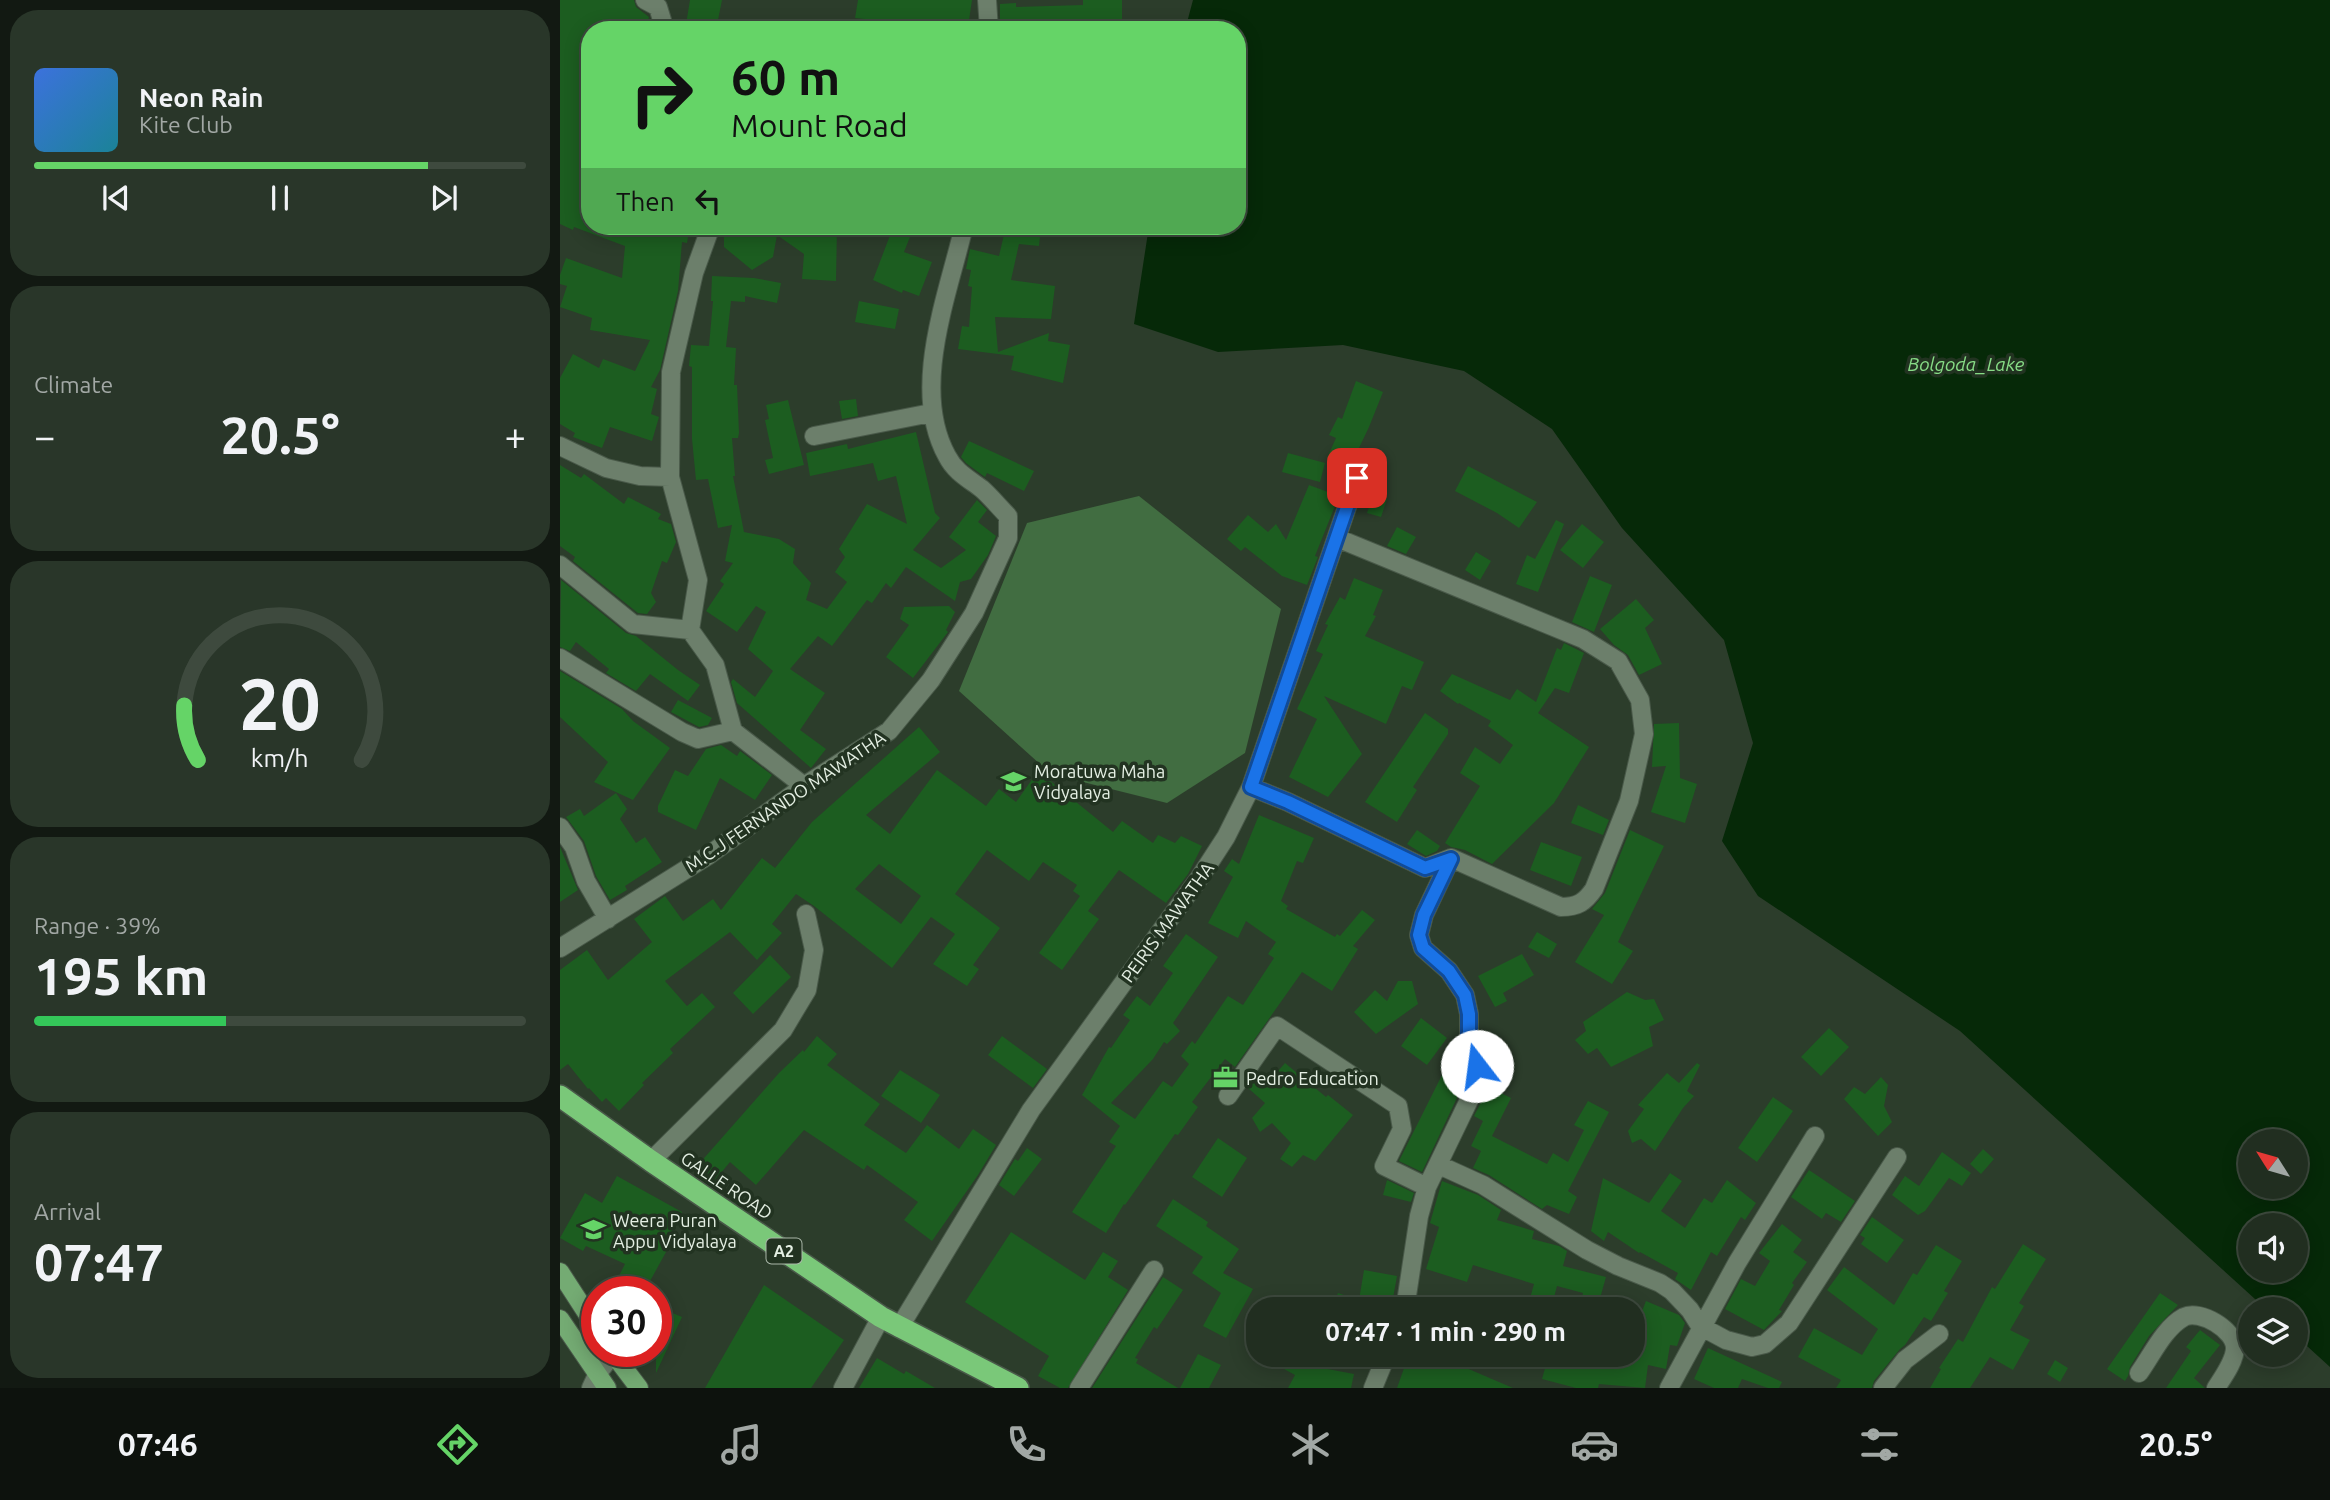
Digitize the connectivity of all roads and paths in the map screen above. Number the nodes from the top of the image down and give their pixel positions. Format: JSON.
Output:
{"nodes":[{"id":1,"x":645,"y":0,"type":"edge"},
{"id":2,"x":987,"y":0,"type":"edge"},
{"id":3,"x":662,"y":21,"type":"edge"},
{"id":4,"x":988,"y":21,"type":"edge"},
{"id":5,"x":708,"y":235,"type":"edge"},
{"id":6,"x":962,"y":235,"type":"edge"},
{"id":7,"x":931,"y":413,"type":"junction"},
{"id":8,"x":814,"y":436,"type":"dead end"},
{"id":9,"x":560,"y":446,"type":"edge"},
{"id":10,"x":670,"y":477,"type":"junction"},
{"id":11,"x":1357,"y":478,"type":"dead end"},
{"id":12,"x":1337,"y":538,"type":"junction"},
{"id":13,"x":560,"y":565,"type":"edge"},
{"id":14,"x":690,"y":630,"type":"junction"},
{"id":15,"x":560,"y":658,"type":"edge"},
{"id":16,"x":733,"y":731,"type":"junction"},
{"id":17,"x":804,"y":786,"type":"junction"},
{"id":18,"x":1251,"y":787,"type":"junction"},
{"id":19,"x":560,"y":827,"type":"edge"},
{"id":20,"x":1451,"y":859,"type":"junction"},
{"id":21,"x":806,"y":914,"type":"dead end"},
{"id":22,"x":608,"y":919,"type":"junction"},
{"id":23,"x":560,"y":948,"type":"edge"},
{"id":24,"x":560,"y":1096,"type":"edge"},
{"id":25,"x":1228,"y":1096,"type":"dead end"},
{"id":26,"x":1815,"y":1136,"type":"dead end"},
{"id":27,"x":1897,"y":1157,"type":"dead end"},
{"id":28,"x":651,"y":1161,"type":"junction"},
{"id":29,"x":1439,"y":1165,"type":"junction"},
{"id":30,"x":1427,"y":1187,"type":"junction"},
{"id":31,"x":1154,"y":1270,"type":"dead end"},
{"id":32,"x":560,"y":1272,"type":"edge"},
{"id":33,"x":1407,"y":1297,"type":"edge"},
{"id":34,"x":581,"y":1304,"type":"edge"},
{"id":35,"x":560,"y":1319,"type":"edge"},
{"id":36,"x":890,"y":1323,"type":"junction"},
{"id":37,"x":1700,"y":1326,"type":"junction"},
{"id":38,"x":1939,"y":1334,"type":"dead end"},
{"id":39,"x":623,"y":1367,"type":"edge"},
{"id":40,"x":1382,"y":1367,"type":"edge"},
{"id":41,"x":2139,"y":1373,"type":"dead end"},
{"id":42,"x":599,"y":1383,"type":"edge"},
{"id":43,"x":639,"y":1388,"type":"edge"},
{"id":44,"x":843,"y":1388,"type":"edge"},
{"id":45,"x":1018,"y":1388,"type":"edge"},
{"id":46,"x":1079,"y":1388,"type":"edge"},
{"id":47,"x":1373,"y":1388,"type":"edge"},
{"id":48,"x":1669,"y":1388,"type":"edge"},
{"id":49,"x":1882,"y":1388,"type":"edge"},
{"id":50,"x":2216,"y":1388,"type":"edge"}],
"edges":[{"from":1,"to":3,"type":"street"},
{"from":2,"to":4,"type":"street"},
{"from":5,"to":10,"type":"street"},
{"from":6,"to":7,"type":"street"},
{"from":7,"to":8,"type":"street"},
{"from":7,"to":17,"type":"street","name":"M.C.J FERNANDO MAWATHA"},
{"from":9,"to":10,"type":"street"},
{"from":10,"to":14,"type":"street"},
{"from":11,"to":12,"type":"street","name":"PEIRIS MAWATHA"},
{"from":12,"to":18,"type":"street","name":"PEIRIS MAWATHA"},
{"from":12,"to":20,"type":"street"},
{"from":13,"to":14,"type":"street"},
{"from":14,"to":16,"type":"street"},
{"from":15,"to":16,"type":"street"},
{"from":16,"to":17,"type":"street"},
{"from":17,"to":22,"type":"street","name":"M.C.J FERNANDO MAWATHA"},
{"from":18,"to":20,"type":"street"},
{"from":18,"to":36,"type":"street","name":"PEIRIS MAWATHA"},
{"from":19,"to":22,"type":"street"},
{"from":20,"to":29,"type":"street"},
{"from":21,"to":28,"type":"street"},
{"from":22,"to":23,"type":"street","name":"M.C.J FERNANDO MAWATHA"},
{"from":24,"to":28,"type":"highway","name":"GALLE ROAD","number":"A2"},
{"from":25,"to":30,"type":"street"},
{"from":26,"to":37,"type":"street"},
{"from":27,"to":37,"type":"street"},
{"from":28,"to":36,"type":"highway","name":"GALLE ROAD","number":"A2"},
{"from":29,"to":30,"type":"street"},
{"from":29,"to":37,"type":"street"},
{"from":30,"to":33,"type":"street"},
{"from":31,"to":46,"type":"street"},
{"from":32,"to":34,"type":"main road"},
{"from":35,"to":42,"type":"main road"},
{"from":36,"to":44,"type":"street","name":"PEIRIS MAWATHA"},
{"from":36,"to":45,"type":"highway","name":"GALLE ROAD","number":"A2"},
{"from":37,"to":48,"type":"street"},
{"from":38,"to":49,"type":"street"},
{"from":39,"to":43,"type":"main road"},
{"from":40,"to":47,"type":"street"},
{"from":41,"to":50,"type":"street"}]}
